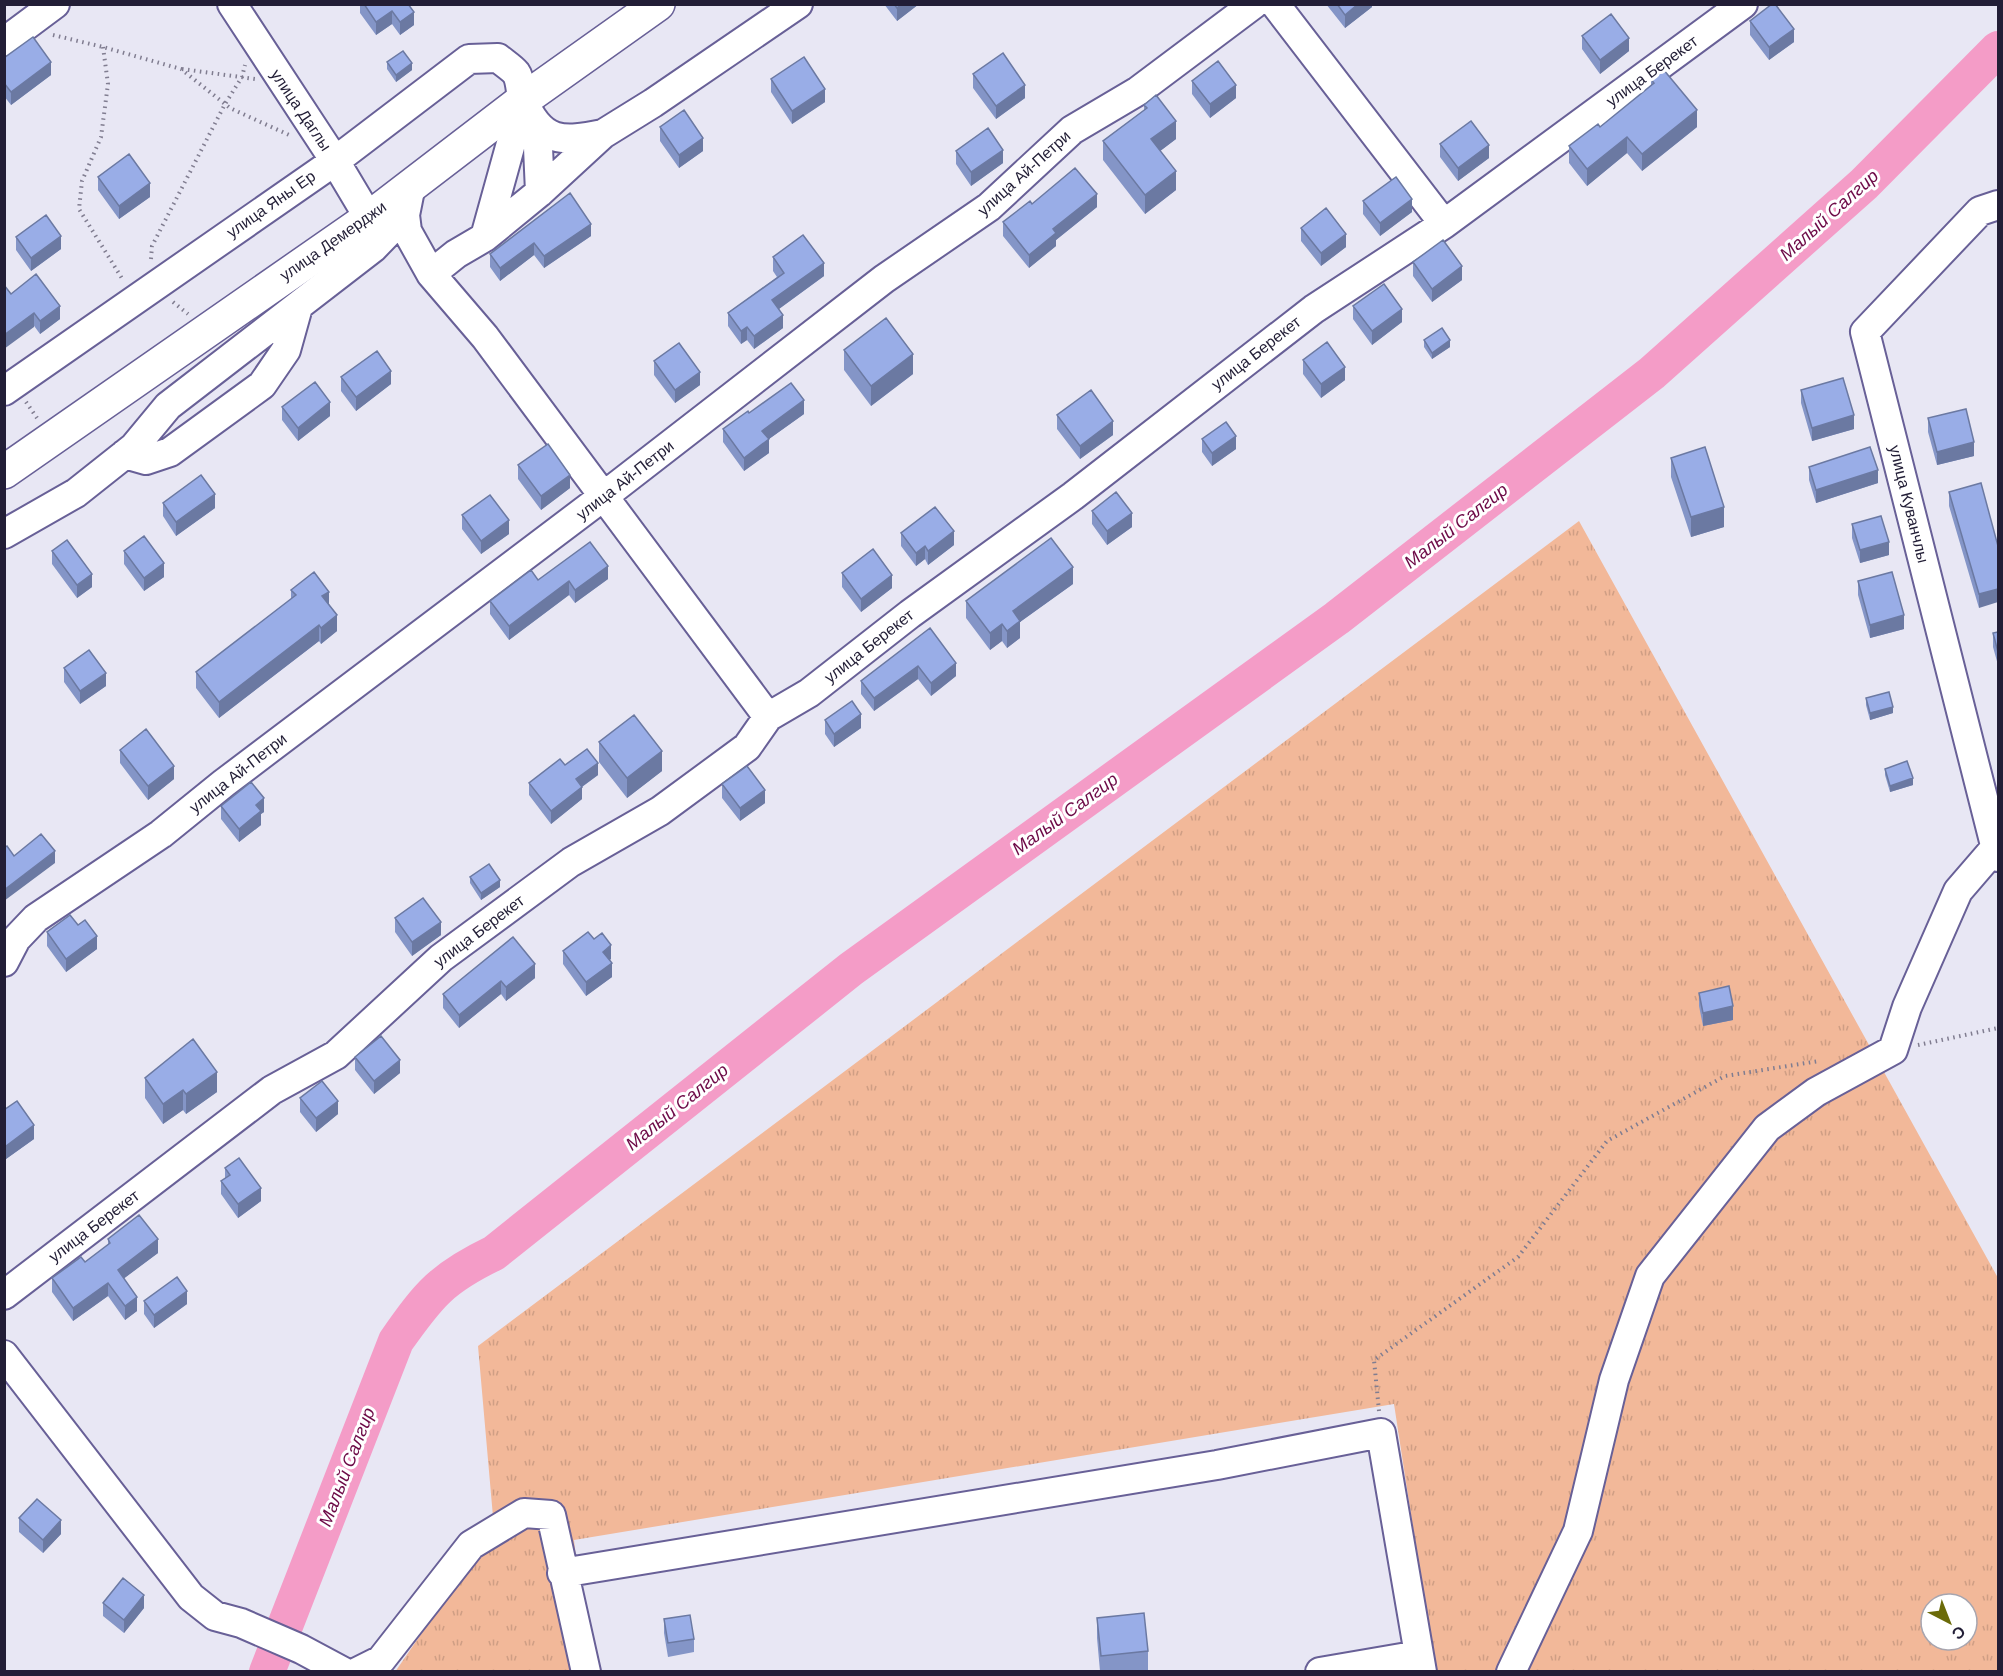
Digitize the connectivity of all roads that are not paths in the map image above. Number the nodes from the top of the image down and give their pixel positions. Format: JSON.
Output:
{"nodes":[{"id":1,"x":55,"y":4,"type":"edge"},
{"id":2,"x":232,"y":4,"type":"edge"},
{"id":3,"x":657,"y":4,"type":"edge"},
{"id":4,"x":798,"y":4,"type":"edge"},
{"id":5,"x":1254,"y":4,"type":"edge"},
{"id":6,"x":1275,"y":4,"type":"edge"},
{"id":7,"x":1743,"y":4,"type":"edge"},
{"id":8,"x":14,"y":36,"type":"edge"},
{"id":9,"x":530,"y":112,"type":"junction"},
{"id":10,"x":603,"y":134,"type":"junction"},
{"id":11,"x":335,"y":160,"type":"junction"},
{"id":12,"x":540,"y":192,"type":"junction"},
{"id":13,"x":408,"y":200,"type":"junction"},
{"id":14,"x":1998,"y":205,"type":"edge"},
{"id":15,"x":369,"y":218,"type":"junction"},
{"id":16,"x":1444,"y":224,"type":"junction"},
{"id":17,"x":485,"y":237,"type":"junction"},
{"id":18,"x":431,"y":274,"type":"junction"},
{"id":19,"x":298,"y":307,"type":"junction"},
{"id":20,"x":9,"y":387,"type":"edge"},
{"id":21,"x":125,"y":454,"type":"junction"},
{"id":22,"x":4,"y":472,"type":"edge"},
{"id":23,"x":604,"y":496,"type":"junction"},
{"id":24,"x":4,"y":534,"type":"edge"},
{"id":25,"x":768,"y":717,"type":"junction"},
{"id":26,"x":1997,"y":852,"type":"edge"},
{"id":27,"x":4,"y":962,"type":"edge"},
{"id":28,"x":4,"y":1295,"type":"edge"},
{"id":29,"x":4,"y":1355,"type":"edge"},
{"id":30,"x":562,"y":1573,"type":"junction"},
{"id":31,"x":1421,"y":1663,"type":"edge"},
{"id":32,"x":344,"y":1671,"type":"edge"},
{"id":33,"x":357,"y":1671,"type":"edge"},
{"id":34,"x":586,"y":1671,"type":"edge"},
{"id":35,"x":1320,"y":1671,"type":"edge"},
{"id":36,"x":1511,"y":1671,"type":"edge"}],
"edges":[{"from":1,"to":8,"type":"street"},
{"from":2,"to":11,"type":"street","name":"улица Даглы"},
{"from":3,"to":9,"type":"main road","name":"улица Демерджи"},
{"from":4,"to":10,"type":"street"},
{"from":5,"to":23,"type":"street","name":"улица Ай-Петри"},
{"from":6,"to":16,"type":"street"},
{"from":7,"to":16,"type":"street","name":"улица Берекет"},
{"from":9,"to":10,"type":"street"},
{"from":9,"to":11,"type":"street","name":"улица Яны Ер"},
{"from":9,"to":12,"type":"street","name":"улица Яны Ер"},
{"from":9,"to":13,"type":"main road","name":"улица Демерджи"},
{"from":9,"to":17,"type":"street"},
{"from":10,"to":12,"type":"street"},
{"from":11,"to":15,"type":"street","name":"улица Даглы"},
{"from":11,"to":20,"type":"street","name":"улица Яны Ер"},
{"from":12,"to":17,"type":"street"},
{"from":13,"to":15,"type":"main road","name":"улица Демерджи"},
{"from":13,"to":18,"type":"street"},
{"from":13,"to":19,"type":"street"},
{"from":14,"to":26,"type":"street","name":"улица Куванчлы"},
{"from":15,"to":22,"type":"main road","name":"улица Демерджи"},
{"from":16,"to":25,"type":"street","name":"улица Берекет"},
{"from":17,"to":18,"type":"street"},
{"from":18,"to":23,"type":"street"},
{"from":19,"to":21,"type":"street"},
{"from":19,"to":21,"type":"street"},
{"from":21,"to":24,"type":"street"},
{"from":23,"to":25,"type":"street"},
{"from":23,"to":27,"type":"street","name":"улица Ай-Петри"},
{"from":25,"to":28,"type":"street","name":"улица Берекет"},
{"from":26,"to":36,"type":"street"},
{"from":29,"to":32,"type":"street"},
{"from":30,"to":31,"type":"street"},
{"from":30,"to":33,"type":"street"},
{"from":30,"to":34,"type":"street"},
{"from":31,"to":35,"type":"street"}]}
